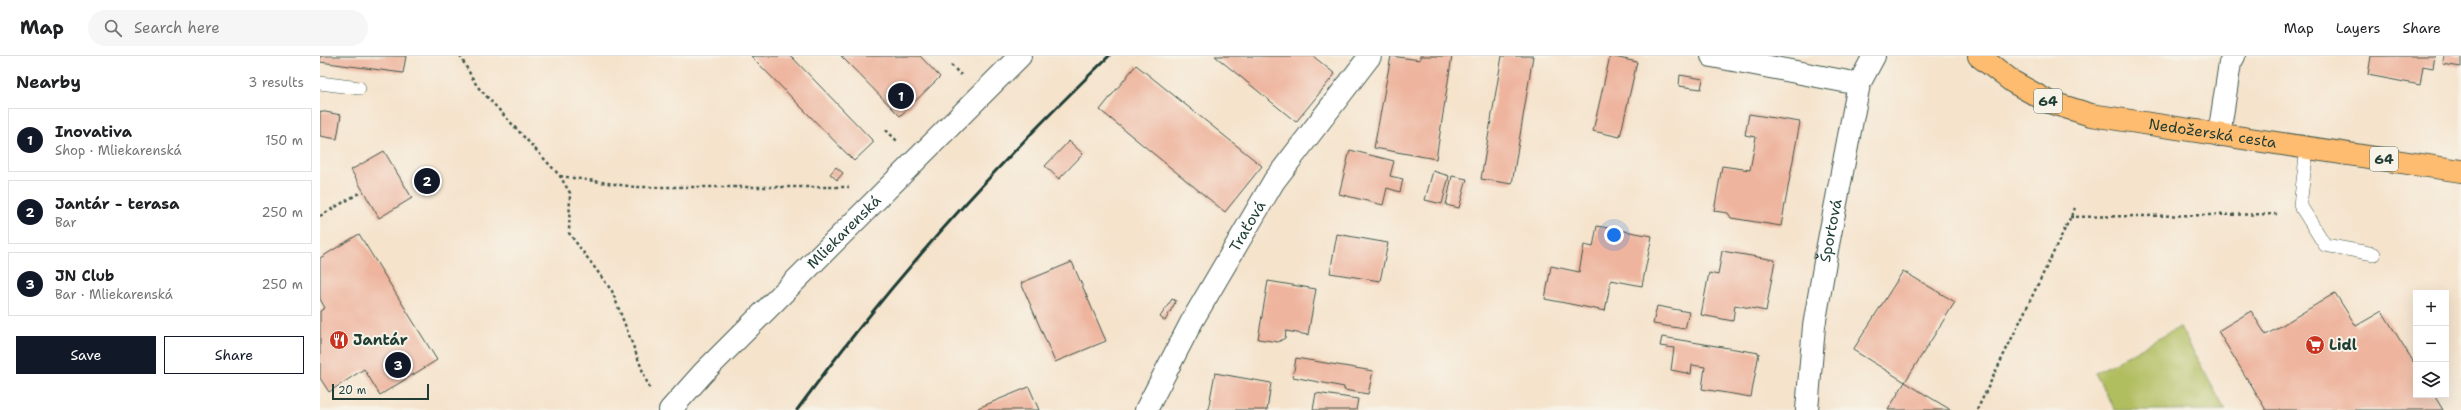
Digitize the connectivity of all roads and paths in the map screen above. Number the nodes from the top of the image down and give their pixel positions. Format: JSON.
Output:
{"nodes":[{"id":1,"x":460,"y":56,"type":"edge"},
{"id":2,"x":1020,"y":56,"type":"edge"},
{"id":3,"x":1370,"y":56,"type":"edge"},
{"id":4,"x":1712,"y":56,"type":"edge"},
{"id":5,"x":1874,"y":56,"type":"edge"},
{"id":6,"x":1979,"y":56,"type":"edge"},
{"id":7,"x":2234,"y":56,"type":"edge"},
{"id":8,"x":951,"y":65,"type":"dead end"},
{"id":9,"x":966,"y":80,"type":"dead end"},
{"id":10,"x":320,"y":83,"type":"edge"},
{"id":11,"x":1859,"y":84,"type":"junction"},
{"id":12,"x":358,"y":88,"type":"dead end"},
{"id":13,"x":886,"y":130,"type":"dead end"},
{"id":14,"x":2218,"y":136,"type":"junction"},
{"id":15,"x":901,"y":144,"type":"dead end"},
{"id":16,"x":2307,"y":149,"type":"junction"},
{"id":17,"x":2461,"y":171,"type":"edge"},
{"id":18,"x":560,"y":176,"type":"junction"},
{"id":19,"x":858,"y":187,"type":"dead end"},
{"id":20,"x":361,"y":192,"type":"dead end"},
{"id":21,"x":2074,"y":208,"type":"dead end"},
{"id":22,"x":2305,"y":214,"type":"junction"},
{"id":23,"x":320,"y":216,"type":"edge"},
{"id":24,"x":2070,"y":217,"type":"junction"},
{"id":25,"x":2374,"y":254,"type":"dead end"},
{"id":26,"x":651,"y":390,"type":"dead end"},
{"id":27,"x":1805,"y":406,"type":"edge"},
{"id":28,"x":670,"y":410,"type":"edge"},
{"id":29,"x":1146,"y":410,"type":"edge"},
{"id":30,"x":1977,"y":410,"type":"edge"}],
"edges":[{"from":1,"to":18,"type":"path"},
{"from":2,"to":28,"type":"street","name":"Mliekarenská"},
{"from":3,"to":29,"type":"street","name":"Traťová"},
{"from":4,"to":11,"type":"street"},
{"from":5,"to":11,"type":"street","name":"Športová"},
{"from":6,"to":14,"type":"main road","name":"Nedožerská cesta","number":"64"},
{"from":7,"to":14,"type":"street"},
{"from":8,"to":9,"type":"path"},
{"from":10,"to":12,"type":"lane"},
{"from":11,"to":27,"type":"street","name":"Športová"},
{"from":13,"to":15,"type":"path"},
{"from":14,"to":16,"type":"main road","name":"Nedožerská cesta","number":"64"},
{"from":16,"to":17,"type":"main road","name":"Nedožerská cesta","number":"64"},
{"from":16,"to":22,"type":"lane"},
{"from":18,"to":19,"type":"path"},
{"from":18,"to":26,"type":"path"},
{"from":20,"to":23,"type":"path"},
{"from":21,"to":24,"type":"path"},
{"from":22,"to":24,"type":"path"},
{"from":22,"to":25,"type":"lane"},
{"from":24,"to":30,"type":"path"}]}
